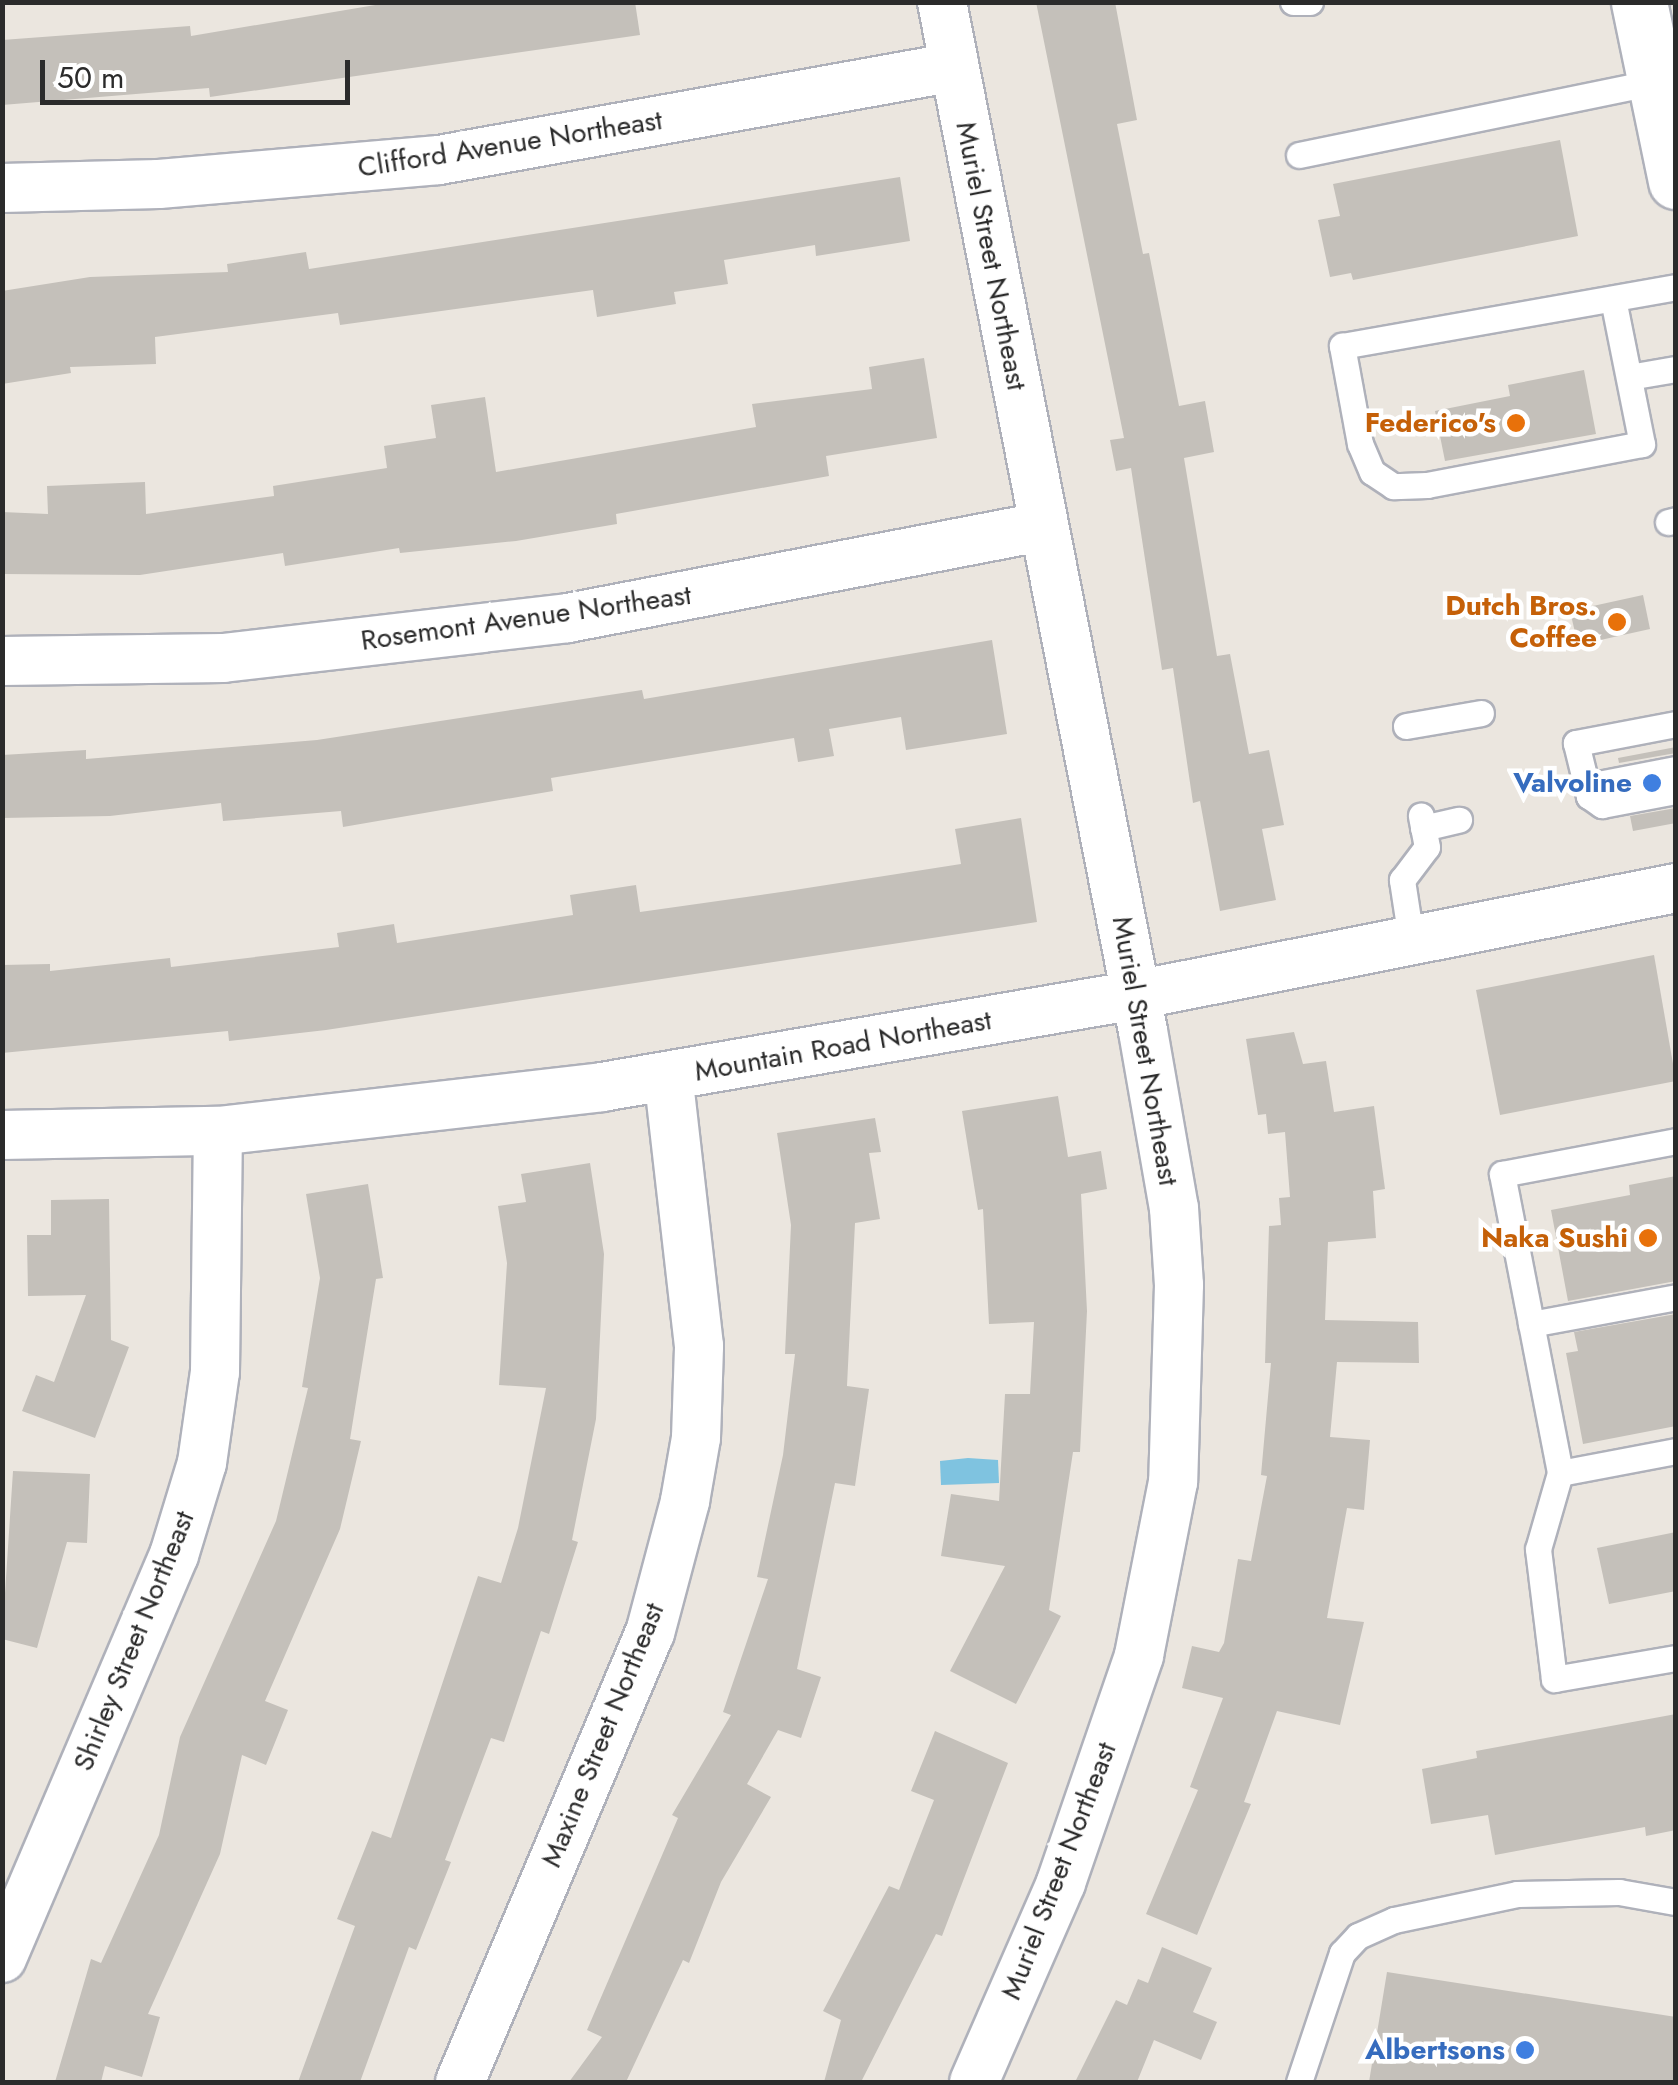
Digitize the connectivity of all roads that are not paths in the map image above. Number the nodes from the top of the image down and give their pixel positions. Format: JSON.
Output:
{"nodes":[{"id":1,"x":942,"y":2,"type":"edge"},
{"id":2,"x":1293,"y":2,"type":"edge"},
{"id":3,"x":1310,"y":2,"type":"edge"},
{"id":4,"x":1639,"y":2,"type":"edge"},
{"id":5,"x":954,"y":67,"type":"junction"},
{"id":6,"x":1655,"y":82,"type":"junction"},
{"id":7,"x":1299,"y":155,"type":"dead end"},
{"id":8,"x":1676,"y":181,"type":"edge"},
{"id":9,"x":2,"y":188,"type":"edge"},
{"id":10,"x":1676,"y":287,"type":"edge"},
{"id":11,"x":1613,"y":298,"type":"junction"},
{"id":12,"x":1676,"y":370,"type":"edge"},
{"id":13,"x":1629,"y":378,"type":"junction"},
{"id":14,"x":1044,"y":526,"type":"junction"},
{"id":15,"x":2,"y":661,"type":"edge"},
{"id":16,"x":1481,"y":714,"type":"dead end"},
{"id":17,"x":1676,"y":724,"type":"edge"},
{"id":18,"x":1406,"y":726,"type":"dead end"},
{"id":19,"x":1676,"y":769,"type":"edge"},
{"id":20,"x":1676,"y":792,"type":"edge"},
{"id":21,"x":1589,"y":796,"type":"junction"},
{"id":22,"x":1459,"y":820,"type":"dead end"},
{"id":23,"x":1676,"y":888,"type":"edge"},
{"id":24,"x":1411,"y":940,"type":"junction"},
{"id":25,"x":1136,"y":995,"type":"junction"},
{"id":26,"x":668,"y":1076,"type":"junction"},
{"id":27,"x":218,"y":1131,"type":"junction"},
{"id":28,"x":2,"y":1135,"type":"edge"},
{"id":29,"x":1676,"y":1142,"type":"edge"},
{"id":30,"x":1676,"y":1297,"type":"edge"},
{"id":31,"x":1530,"y":1324,"type":"junction"},
{"id":32,"x":1676,"y":1451,"type":"edge"},
{"id":33,"x":1560,"y":1473,"type":"junction"},
{"id":34,"x":1676,"y":1658,"type":"edge"},
{"id":35,"x":1676,"y":1902,"type":"edge"},
{"id":36,"x":2,"y":1958,"type":"edge"},
{"id":37,"x":460,"y":2082,"type":"edge"},
{"id":38,"x":974,"y":2082,"type":"edge"},
{"id":39,"x":1299,"y":2082,"type":"edge"}],
"edges":[{"from":1,"to":5,"type":"street","name":"Muriel Street Northeast"},
{"from":2,"to":3,"type":"lane"},
{"from":4,"to":6,"type":"main road"},
{"from":5,"to":9,"type":"street","name":"Clifford Avenue Northeast"},
{"from":5,"to":14,"type":"street","name":"Muriel Street Northeast"},
{"from":6,"to":7,"type":"lane"},
{"from":6,"to":8,"type":"main road"},
{"from":10,"to":11,"type":"lane"},
{"from":11,"to":13,"type":"lane"},
{"from":11,"to":13,"type":"lane"},
{"from":12,"to":13,"type":"lane"},
{"from":14,"to":15,"type":"street","name":"Rosemont Avenue Northeast"},
{"from":14,"to":25,"type":"street","name":"Muriel Street Northeast"},
{"from":16,"to":18,"type":"lane"},
{"from":17,"to":21,"type":"lane"},
{"from":19,"to":21,"type":"lane"},
{"from":20,"to":21,"type":"lane"},
{"from":22,"to":24,"type":"lane"},
{"from":23,"to":24,"type":"street","name":"Mountain Road Northeast"},
{"from":24,"to":25,"type":"street","name":"Mountain Road Northeast"},
{"from":25,"to":26,"type":"street","name":"Mountain Road Northeast"},
{"from":25,"to":38,"type":"street","name":"Muriel Street Northeast"},
{"from":26,"to":27,"type":"street","name":"Mountain Road Northeast"},
{"from":26,"to":37,"type":"street","name":"Maxine Street Northeast"},
{"from":27,"to":28,"type":"street","name":"Mountain Road Northeast"},
{"from":27,"to":36,"type":"street","name":"Shirley Street Northeast"},
{"from":29,"to":31,"type":"lane"},
{"from":30,"to":31,"type":"lane"},
{"from":31,"to":33,"type":"lane"},
{"from":32,"to":33,"type":"lane"},
{"from":33,"to":34,"type":"lane"},
{"from":35,"to":39,"type":"lane"}]}
